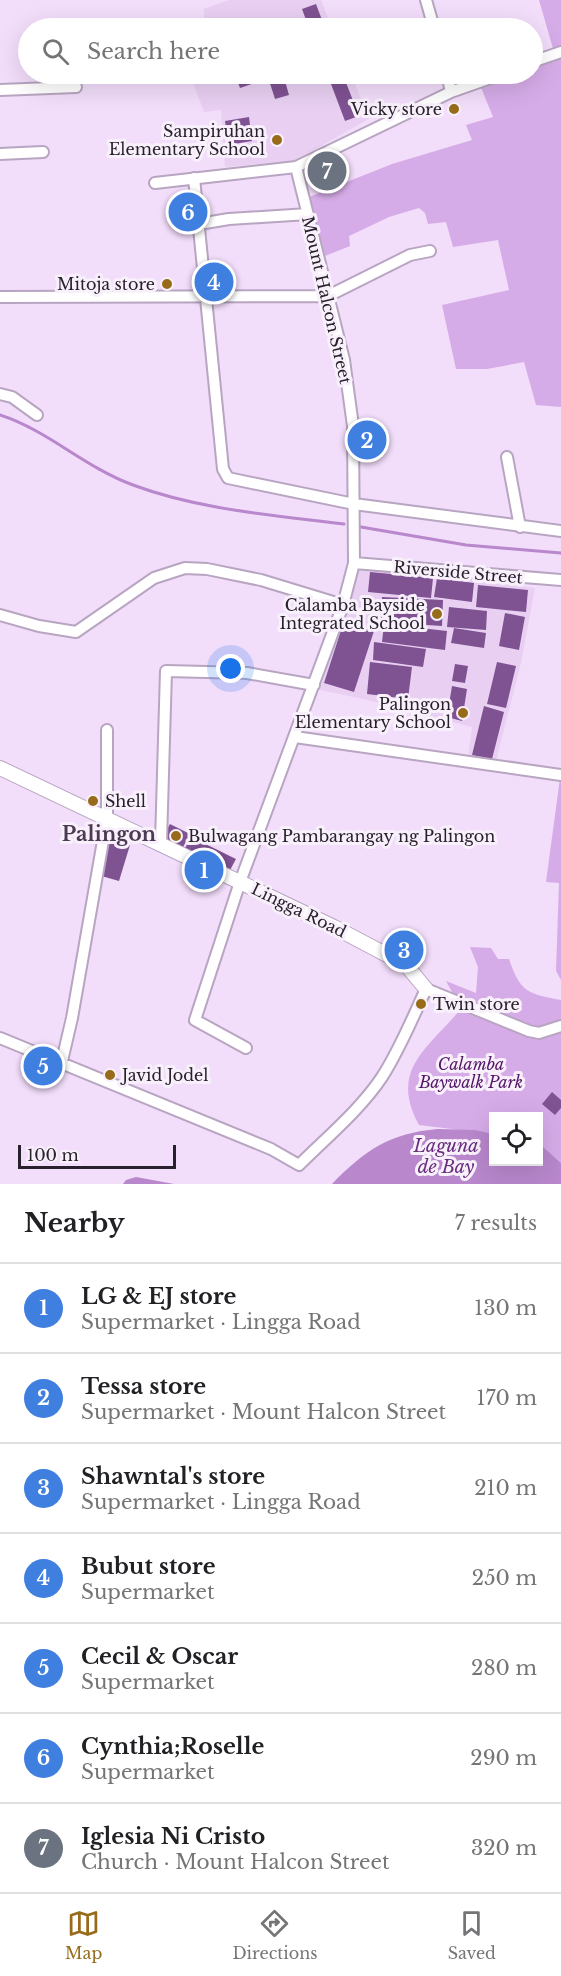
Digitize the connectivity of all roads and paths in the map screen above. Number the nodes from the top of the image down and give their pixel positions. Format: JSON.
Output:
{"nodes":[{"id":1,"x":426,"y":0,"type":"edge"},
{"id":2,"x":431,"y":18,"type":"edge"},
{"id":3,"x":561,"y":52,"type":"edge"},
{"id":4,"x":543,"y":59,"type":"edge"},
{"id":5,"x":450,"y":84,"type":"edge"},
{"id":6,"x":474,"y":84,"type":"edge"},
{"id":7,"x":76,"y":87,"type":"dead end"},
{"id":8,"x":0,"y":90,"type":"edge"},
{"id":9,"x":452,"y":92,"type":"junction"},
{"id":10,"x":43,"y":152,"type":"dead end"},
{"id":11,"x":0,"y":154,"type":"edge"},
{"id":12,"x":296,"y":167,"type":"junction"},
{"id":13,"x":194,"y":178,"type":"junction"},
{"id":14,"x":155,"y":183,"type":"dead end"},
{"id":15,"x":308,"y":214,"type":"junction"},
{"id":16,"x":199,"y":224,"type":"junction"},
{"id":17,"x":430,"y":251,"type":"dead end"},
{"id":18,"x":328,"y":296,"type":"junction"},
{"id":19,"x":0,"y":297,"type":"edge"},
{"id":20,"x":206,"y":297,"type":"junction"},
{"id":21,"x":0,"y":394,"type":"edge"},
{"id":22,"x":37,"y":414,"type":"dead end"},
{"id":23,"x":507,"y":457,"type":"dead end"},
{"id":24,"x":354,"y":504,"type":"junction"},
{"id":25,"x":520,"y":527,"type":"junction"},
{"id":26,"x":561,"y":531,"type":"edge"},
{"id":27,"x":354,"y":563,"type":"junction"},
{"id":28,"x":561,"y":580,"type":"edge"},
{"id":29,"x":343,"y":605,"type":"junction"},
{"id":30,"x":0,"y":615,"type":"edge"},
{"id":31,"x":314,"y":685,"type":"junction"},
{"id":32,"x":107,"y":730,"type":"dead end"},
{"id":33,"x":295,"y":737,"type":"junction"},
{"id":34,"x":0,"y":768,"type":"edge"},
{"id":35,"x":561,"y":774,"type":"edge"},
{"id":36,"x":107,"y":818,"type":"junction"},
{"id":37,"x":161,"y":843,"type":"junction"},
{"id":38,"x":240,"y":882,"type":"junction"},
{"id":39,"x":426,"y":989,"type":"junction"},
{"id":40,"x":561,"y":1026,"type":"edge"},
{"id":41,"x":0,"y":1038,"type":"edge"},
{"id":42,"x":246,"y":1048,"type":"dead end"},
{"id":43,"x":61,"y":1065,"type":"junction"}],
"edges":[{"from":1,"to":2,"type":"street"},
{"from":3,"to":4,"type":"street"},
{"from":5,"to":9,"type":"street"},
{"from":6,"to":9,"type":"street"},
{"from":7,"to":8,"type":"street"},
{"from":9,"to":12,"type":"street"},
{"from":10,"to":11,"type":"street"},
{"from":12,"to":13,"type":"street"},
{"from":12,"to":15,"type":"street","name":"Mount Halcon Street"},
{"from":13,"to":14,"type":"street"},
{"from":13,"to":16,"type":"street"},
{"from":15,"to":16,"type":"street"},
{"from":15,"to":18,"type":"street","name":"Mount Halcon Street"},
{"from":16,"to":20,"type":"street"},
{"from":17,"to":18,"type":"street"},
{"from":18,"to":20,"type":"street"},
{"from":18,"to":24,"type":"street","name":"Mount Halcon Street"},
{"from":19,"to":20,"type":"street"},
{"from":20,"to":24,"type":"street"},
{"from":21,"to":22,"type":"street"},
{"from":23,"to":25,"type":"street"},
{"from":24,"to":25,"type":"street"},
{"from":24,"to":27,"type":"street","name":"Mount Halcon Street"},
{"from":25,"to":26,"type":"street"},
{"from":27,"to":28,"type":"street","name":"Riverside Street"},
{"from":27,"to":29,"type":"street","name":"Mount Halcon Street"},
{"from":29,"to":30,"type":"street"},
{"from":29,"to":31,"type":"street","name":"Mount Halcon Street"},
{"from":31,"to":33,"type":"street","name":"Mount Halcon Street"},
{"from":31,"to":37,"type":"street"},
{"from":32,"to":36,"type":"street"},
{"from":33,"to":35,"type":"street"},
{"from":33,"to":38,"type":"street","name":"Mount Halcon Street"},
{"from":34,"to":36,"type":"street","name":"Lingga Road"},
{"from":36,"to":37,"type":"street","name":"Lingga Road"},
{"from":36,"to":43,"type":"street"},
{"from":37,"to":38,"type":"street","name":"Lingga Road"},
{"from":38,"to":39,"type":"street","name":"Lingga Road"},
{"from":38,"to":42,"type":"street","name":"Mount Halcon Street"},
{"from":39,"to":40,"type":"street"},
{"from":39,"to":43,"type":"street"},
{"from":41,"to":43,"type":"street"}]}
